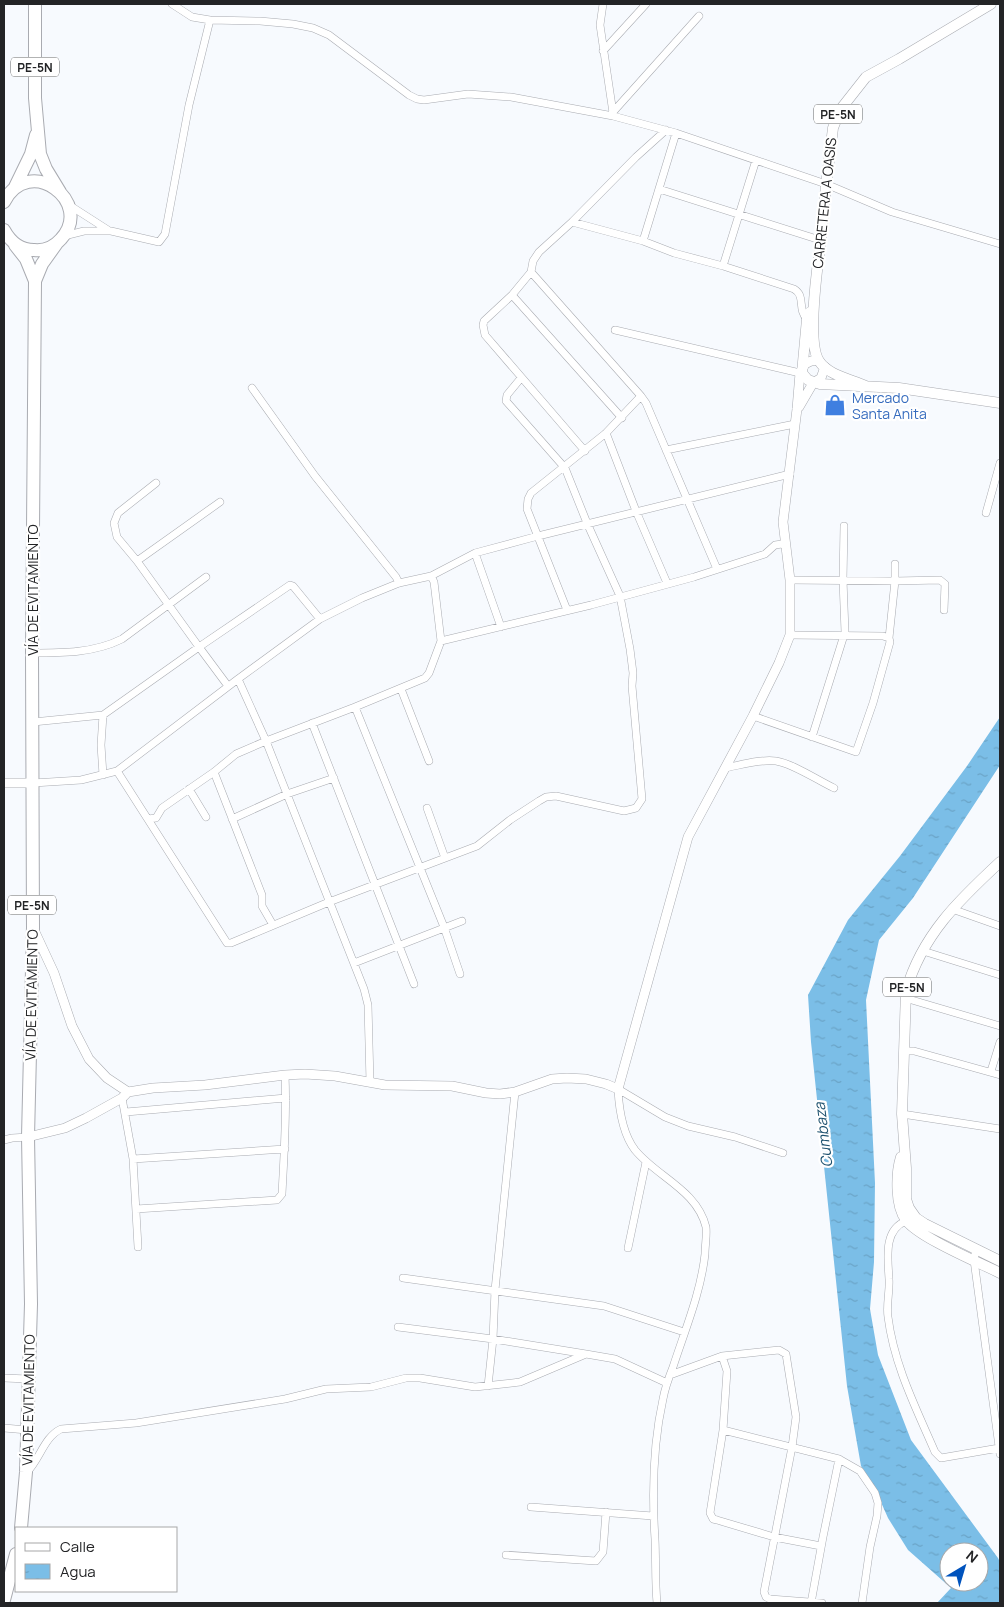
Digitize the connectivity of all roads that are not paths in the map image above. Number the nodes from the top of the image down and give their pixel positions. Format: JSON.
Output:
{"nodes":[{"id":1,"x":35,"y":4,"type":"edge"},
{"id":2,"x":172,"y":4,"type":"edge"},
{"id":3,"x":602,"y":4,"type":"edge"},
{"id":4,"x":646,"y":4,"type":"edge"},
{"id":5,"x":991,"y":4,"type":"edge"},
{"id":6,"x":700,"y":16,"type":"dead end"},
{"id":7,"x":210,"y":20,"type":"junction"},
{"id":8,"x":603,"y":51,"type":"junction"},
{"id":9,"x":613,"y":114,"type":"junction"},
{"id":10,"x":666,"y":130,"type":"junction"},
{"id":11,"x":38,"y":131,"type":"junction"},
{"id":12,"x":676,"y":132,"type":"junction"},
{"id":13,"x":756,"y":160,"type":"junction"},
{"id":14,"x":826,"y":184,"type":"junction"},
{"id":15,"x":14,"y":189,"type":"junction"},
{"id":16,"x":659,"y":189,"type":"junction"},
{"id":17,"x":60,"y":192,"type":"junction"},
{"id":18,"x":4,"y":202,"type":"edge"},
{"id":19,"x":68,"y":204,"type":"junction"},
{"id":20,"x":738,"y":214,"type":"junction"},
{"id":21,"x":572,"y":222,"type":"junction"},
{"id":22,"x":4,"y":230,"type":"edge"},
{"id":23,"x":111,"y":231,"type":"junction"},
{"id":24,"x":61,"y":240,"type":"junction"},
{"id":25,"x":820,"y":240,"type":"junction"},
{"id":26,"x":643,"y":241,"type":"junction"},
{"id":27,"x":12,"y":242,"type":"junction"},
{"id":28,"x":1000,"y":244,"type":"edge"},
{"id":29,"x":723,"y":266,"type":"junction"},
{"id":30,"x":531,"y":272,"type":"junction"},
{"id":31,"x":35,"y":281,"type":"junction"},
{"id":32,"x":512,"y":295,"type":"junction"},
{"id":33,"x":813,"y":304,"type":"junction"},
{"id":34,"x":807,"y":319,"type":"junction"},
{"id":35,"x":616,"y":330,"type":"dead end"},
{"id":36,"x":822,"y":363,"type":"junction"},
{"id":37,"x":801,"y":370,"type":"junction"},
{"id":38,"x":521,"y":378,"type":"junction"},
{"id":39,"x":813,"y":383,"type":"junction"},
{"id":40,"x":866,"y":386,"type":"junction"},
{"id":41,"x":252,"y":388,"type":"dead end"},
{"id":42,"x":641,"y":396,"type":"junction"},
{"id":43,"x":1000,"y":403,"type":"edge"},
{"id":44,"x":797,"y":409,"type":"junction"},
{"id":45,"x":622,"y":418,"type":"junction"},
{"id":46,"x":795,"y":424,"type":"junction"},
{"id":47,"x":606,"y":433,"type":"junction"},
{"id":48,"x":666,"y":450,"type":"junction"},
{"id":49,"x":585,"y":451,"type":"junction"},
{"id":50,"x":1000,"y":463,"type":"edge"},
{"id":51,"x":564,"y":468,"type":"junction"},
{"id":52,"x":790,"y":474,"type":"junction"},
{"id":53,"x":156,"y":483,"type":"dead end"},
{"id":54,"x":686,"y":499,"type":"junction"},
{"id":55,"x":220,"y":502,"type":"dead end"},
{"id":56,"x":636,"y":512,"type":"junction"},
{"id":57,"x":986,"y":513,"type":"dead end"},
{"id":58,"x":587,"y":524,"type":"junction"},
{"id":59,"x":844,"y":526,"type":"dead end"},
{"id":60,"x":538,"y":536,"type":"junction"},
{"id":61,"x":786,"y":547,"type":"junction"},
{"id":62,"x":475,"y":553,"type":"junction"},
{"id":63,"x":137,"y":561,"type":"junction"},
{"id":64,"x":895,"y":564,"type":"dead end"},
{"id":65,"x":717,"y":569,"type":"junction"},
{"id":66,"x":431,"y":576,"type":"junction"},
{"id":67,"x":206,"y":577,"type":"dead end"},
{"id":68,"x":790,"y":580,"type":"junction"},
{"id":69,"x":843,"y":580,"type":"junction"},
{"id":70,"x":895,"y":581,"type":"junction"},
{"id":71,"x":666,"y":583,"type":"junction"},
{"id":72,"x":399,"y":584,"type":"junction"},
{"id":73,"x":620,"y":596,"type":"junction"},
{"id":74,"x":169,"y":605,"type":"junction"},
{"id":75,"x":567,"y":610,"type":"junction"},
{"id":76,"x":944,"y":610,"type":"dead end"},
{"id":77,"x":320,"y":619,"type":"junction"},
{"id":78,"x":501,"y":627,"type":"junction"},
{"id":79,"x":790,"y":635,"type":"junction"},
{"id":80,"x":842,"y":636,"type":"junction"},
{"id":81,"x":889,"y":638,"type":"junction"},
{"id":82,"x":441,"y":641,"type":"junction"},
{"id":83,"x":199,"y":647,"type":"junction"},
{"id":84,"x":32,"y":653,"type":"junction"},
{"id":85,"x":238,"y":679,"type":"junction"},
{"id":86,"x":228,"y":686,"type":"junction"},
{"id":87,"x":401,"y":689,"type":"junction"},
{"id":88,"x":355,"y":708,"type":"junction"},
{"id":89,"x":103,"y":715,"type":"junction"},
{"id":90,"x":753,"y":716,"type":"junction"},
{"id":91,"x":33,"y":722,"type":"junction"},
{"id":92,"x":312,"y":723,"type":"junction"},
{"id":93,"x":812,"y":737,"type":"junction"},
{"id":94,"x":266,"y":741,"type":"junction"},
{"id":95,"x":429,"y":761,"type":"dead end"},
{"id":96,"x":725,"y":768,"type":"junction"},
{"id":97,"x":117,"y":770,"type":"junction"},
{"id":98,"x":214,"y":772,"type":"junction"},
{"id":99,"x":102,"y":775,"type":"junction"},
{"id":100,"x":334,"y":778,"type":"junction"},
{"id":101,"x":4,"y":783,"type":"edge"},
{"id":102,"x":33,"y":783,"type":"junction"},
{"id":103,"x":188,"y":788,"type":"junction"},
{"id":104,"x":834,"y":788,"type":"dead end"},
{"id":105,"x":287,"y":794,"type":"junction"},
{"id":106,"x":427,"y":808,"type":"dead end"},
{"id":107,"x":206,"y":817,"type":"dead end"},
{"id":108,"x":148,"y":819,"type":"junction"},
{"id":109,"x":232,"y":819,"type":"junction"},
{"id":110,"x":445,"y":858,"type":"junction"},
{"id":111,"x":1000,"y":862,"type":"edge"},
{"id":112,"x":421,"y":867,"type":"junction"},
{"id":113,"x":374,"y":885,"type":"junction"},
{"id":114,"x":329,"y":902,"type":"junction"},
{"id":115,"x":952,"y":909,"type":"junction"},
{"id":116,"x":462,"y":920,"type":"dead end"},
{"id":117,"x":273,"y":925,"type":"junction"},
{"id":118,"x":1000,"y":926,"type":"edge"},
{"id":119,"x":32,"y":927,"type":"junction"},
{"id":120,"x":444,"y":927,"type":"junction"},
{"id":121,"x":400,"y":946,"type":"junction"},
{"id":122,"x":923,"y":951,"type":"junction"},
{"id":123,"x":354,"y":963,"type":"junction"},
{"id":124,"x":460,"y":974,"type":"dead end"},
{"id":125,"x":1000,"y":975,"type":"edge"},
{"id":126,"x":414,"y":984,"type":"dead end"},
{"id":127,"x":906,"y":998,"type":"junction"},
{"id":128,"x":1000,"y":1026,"type":"edge"},
{"id":129,"x":1000,"y":1044,"type":"edge"},
{"id":130,"x":904,"y":1051,"type":"junction"},
{"id":131,"x":991,"y":1072,"type":"junction"},
{"id":132,"x":285,"y":1075,"type":"junction"},
{"id":133,"x":1000,"y":1075,"type":"edge"},
{"id":134,"x":370,"y":1082,"type":"junction"},
{"id":135,"x":618,"y":1089,"type":"junction"},
{"id":136,"x":515,"y":1092,"type":"junction"},
{"id":137,"x":125,"y":1095,"type":"junction"},
{"id":138,"x":286,"y":1098,"type":"junction"},
{"id":139,"x":126,"y":1112,"type":"junction"},
{"id":140,"x":902,"y":1114,"type":"junction"},
{"id":141,"x":1000,"y":1129,"type":"edge"},
{"id":142,"x":28,"y":1137,"type":"junction"},
{"id":143,"x":4,"y":1140,"type":"edge"},
{"id":144,"x":905,"y":1144,"type":"junction"},
{"id":145,"x":285,"y":1148,"type":"junction"},
{"id":146,"x":783,"y":1153,"type":"dead end"},
{"id":147,"x":134,"y":1159,"type":"junction"},
{"id":148,"x":646,"y":1162,"type":"junction"},
{"id":149,"x":136,"y":1209,"type":"junction"},
{"id":150,"x":906,"y":1221,"type":"junction"},
{"id":151,"x":138,"y":1247,"type":"dead end"},
{"id":152,"x":628,"y":1248,"type":"dead end"},
{"id":153,"x":975,"y":1255,"type":"junction"},
{"id":154,"x":1000,"y":1261,"type":"edge"},
{"id":155,"x":1000,"y":1273,"type":"edge"},
{"id":156,"x":403,"y":1278,"type":"dead end"},
{"id":157,"x":495,"y":1290,"type":"junction"},
{"id":158,"x":398,"y":1328,"type":"dead end"},
{"id":159,"x":684,"y":1332,"type":"junction"},
{"id":160,"x":493,"y":1339,"type":"junction"},
{"id":161,"x":586,"y":1354,"type":"junction"},
{"id":162,"x":722,"y":1356,"type":"junction"},
{"id":163,"x":670,"y":1375,"type":"junction"},
{"id":164,"x":4,"y":1378,"type":"edge"},
{"id":165,"x":28,"y":1379,"type":"junction"},
{"id":166,"x":667,"y":1383,"type":"junction"},
{"id":167,"x":488,"y":1386,"type":"junction"},
{"id":168,"x":4,"y":1428,"type":"edge"},
{"id":169,"x":27,"y":1430,"type":"junction"},
{"id":170,"x":723,"y":1430,"type":"junction"},
{"id":171,"x":792,"y":1446,"type":"junction"},
{"id":172,"x":1000,"y":1451,"type":"edge"},
{"id":173,"x":839,"y":1459,"type":"junction"},
{"id":174,"x":26,"y":1472,"type":"junction"},
{"id":175,"x":531,"y":1507,"type":"dead end"},
{"id":176,"x":606,"y":1512,"type":"junction"},
{"id":177,"x":653,"y":1516,"type":"junction"},
{"id":178,"x":21,"y":1527,"type":"edge"},
{"id":179,"x":774,"y":1537,"type":"junction"},
{"id":180,"x":821,"y":1546,"type":"junction"},
{"id":181,"x":506,"y":1555,"type":"dead end"},
{"id":182,"x":15,"y":1558,"type":"edge"},
{"id":183,"x":4,"y":1600,"type":"edge"},
{"id":184,"x":657,"y":1603,"type":"edge"},
{"id":185,"x":811,"y":1603,"type":"edge"},
{"id":186,"x":822,"y":1603,"type":"edge"},
{"id":187,"x":862,"y":1603,"type":"edge"}],
"edges":[{"from":1,"to":11,"type":"highway","number":"PE-5N"},
{"from":2,"to":7,"type":"street"},
{"from":3,"to":8,"type":"street"},
{"from":4,"to":8,"type":"street"},
{"from":5,"to":14,"type":"main road","name":"CARRETERA A OASIS","number":"PE-5N"},
{"from":6,"to":9,"type":"street"},
{"from":7,"to":9,"type":"street"},
{"from":7,"to":23,"type":"street"},
{"from":8,"to":9,"type":"street"},
{"from":9,"to":10,"type":"street"},
{"from":10,"to":12,"type":"street"},
{"from":10,"to":21,"type":"street"},
{"from":11,"to":15,"type":"highway","number":"PE-5N"},
{"from":11,"to":17,"type":"highway","number":"PE-5N"},
{"from":12,"to":13,"type":"street"},
{"from":12,"to":16,"type":"street"},
{"from":13,"to":14,"type":"street"},
{"from":13,"to":20,"type":"street"},
{"from":14,"to":25,"type":"main road","name":"CARRETERA A OASIS","number":"PE-5N"},
{"from":14,"to":28,"type":"street"},
{"from":15,"to":17,"type":"highway"},
{"from":15,"to":18,"type":"highway"},
{"from":16,"to":20,"type":"street"},
{"from":16,"to":26,"type":"street"},
{"from":17,"to":19,"type":"highway"},
{"from":19,"to":23,"type":"street"},
{"from":19,"to":24,"type":"highway"},
{"from":20,"to":25,"type":"street"},
{"from":20,"to":29,"type":"street"},
{"from":21,"to":26,"type":"street"},
{"from":21,"to":30,"type":"street"},
{"from":22,"to":27,"type":"highway","name":"VÍA DE EVITAMIENTO"},
{"from":23,"to":24,"type":"street"},
{"from":24,"to":27,"type":"highway"},
{"from":24,"to":31,"type":"highway","name":"VÍA DE EVITAMIENTO","number":"PE-5N"},
{"from":25,"to":33,"type":"main road","name":"CARRETERA A OASIS","number":"PE-5N"},
{"from":26,"to":29,"type":"street"},
{"from":27,"to":31,"type":"highway","name":"VÍA DE EVITAMIENTO","number":"PE-5N"},
{"from":29,"to":34,"type":"street"},
{"from":30,"to":32,"type":"street"},
{"from":30,"to":42,"type":"street"},
{"from":31,"to":84,"type":"highway","name":"VÍA DE EVITAMIENTO","number":"PE-5N"},
{"from":32,"to":38,"type":"street"},
{"from":32,"to":45,"type":"street"},
{"from":33,"to":34,"type":"main road","name":"CARRETERA A OASIS","number":"PE-5N"},
{"from":33,"to":36,"type":"main road","name":"CARRETERA A OASIS","number":"PE-5N"},
{"from":34,"to":37,"type":"main road","name":"CARRETERA A OASIS","number":"PE-5N"},
{"from":35,"to":37,"type":"street"},
{"from":36,"to":37,"type":"street"},
{"from":36,"to":39,"type":"street"},
{"from":36,"to":40,"type":"main road"},
{"from":37,"to":39,"type":"main road"},
{"from":37,"to":44,"type":"street"},
{"from":38,"to":49,"type":"street"},
{"from":38,"to":51,"type":"street"},
{"from":39,"to":40,"type":"main road"},
{"from":39,"to":44,"type":"street"},
{"from":40,"to":43,"type":"main road"},
{"from":41,"to":72,"type":"street"},
{"from":42,"to":45,"type":"street"},
{"from":42,"to":48,"type":"street"},
{"from":44,"to":46,"type":"street"},
{"from":45,"to":47,"type":"street"},
{"from":46,"to":48,"type":"street"},
{"from":46,"to":52,"type":"street"},
{"from":47,"to":49,"type":"street"},
{"from":47,"to":56,"type":"street"},
{"from":48,"to":54,"type":"street"},
{"from":49,"to":51,"type":"street"},
{"from":50,"to":57,"type":"street"},
{"from":51,"to":58,"type":"street"},
{"from":51,"to":60,"type":"street"},
{"from":52,"to":54,"type":"street"},
{"from":52,"to":61,"type":"street"},
{"from":53,"to":63,"type":"street"},
{"from":54,"to":56,"type":"street"},
{"from":54,"to":65,"type":"street"},
{"from":55,"to":63,"type":"street"},
{"from":56,"to":58,"type":"street"},
{"from":56,"to":71,"type":"street"},
{"from":58,"to":60,"type":"street"},
{"from":58,"to":73,"type":"street"},
{"from":59,"to":69,"type":"street"},
{"from":60,"to":62,"type":"street"},
{"from":60,"to":75,"type":"street"},
{"from":61,"to":65,"type":"street"},
{"from":61,"to":68,"type":"street"},
{"from":62,"to":66,"type":"street"},
{"from":62,"to":78,"type":"street"},
{"from":63,"to":74,"type":"street"},
{"from":64,"to":70,"type":"street"},
{"from":65,"to":71,"type":"street"},
{"from":66,"to":72,"type":"street"},
{"from":66,"to":82,"type":"street"},
{"from":67,"to":74,"type":"street"},
{"from":68,"to":69,"type":"street"},
{"from":68,"to":79,"type":"street"},
{"from":69,"to":70,"type":"street"},
{"from":69,"to":80,"type":"street"},
{"from":70,"to":76,"type":"street"},
{"from":70,"to":81,"type":"street"},
{"from":71,"to":73,"type":"street"},
{"from":72,"to":77,"type":"street"},
{"from":73,"to":75,"type":"street"},
{"from":73,"to":110,"type":"street"},
{"from":74,"to":83,"type":"street"},
{"from":74,"to":84,"type":"street"},
{"from":75,"to":78,"type":"street"},
{"from":77,"to":83,"type":"street"},
{"from":77,"to":85,"type":"street"},
{"from":78,"to":82,"type":"street"},
{"from":79,"to":80,"type":"street"},
{"from":79,"to":90,"type":"street"},
{"from":80,"to":81,"type":"street"},
{"from":80,"to":93,"type":"street"},
{"from":81,"to":93,"type":"street"},
{"from":82,"to":87,"type":"street"},
{"from":83,"to":86,"type":"street"},
{"from":83,"to":89,"type":"street"},
{"from":84,"to":91,"type":"highway","name":"VÍA DE EVITAMIENTO","number":"PE-5N"},
{"from":85,"to":86,"type":"street"},
{"from":85,"to":94,"type":"street"},
{"from":86,"to":97,"type":"street"},
{"from":87,"to":88,"type":"street"},
{"from":87,"to":95,"type":"street"},
{"from":88,"to":92,"type":"street"},
{"from":88,"to":112,"type":"street"},
{"from":89,"to":91,"type":"street"},
{"from":89,"to":99,"type":"street"},
{"from":90,"to":93,"type":"street"},
{"from":90,"to":96,"type":"street"},
{"from":91,"to":102,"type":"highway","name":"VÍA DE EVITAMIENTO","number":"PE-5N"},
{"from":92,"to":94,"type":"street"},
{"from":92,"to":100,"type":"street"},
{"from":94,"to":98,"type":"street"},
{"from":94,"to":105,"type":"street"},
{"from":96,"to":104,"type":"street"},
{"from":96,"to":135,"type":"street"},
{"from":97,"to":99,"type":"street"},
{"from":97,"to":108,"type":"street"},
{"from":98,"to":103,"type":"street"},
{"from":98,"to":109,"type":"street"},
{"from":99,"to":102,"type":"street"},
{"from":100,"to":105,"type":"street"},
{"from":100,"to":113,"type":"street"},
{"from":101,"to":102,"type":"street"},
{"from":102,"to":119,"type":"highway","name":"VÍA DE EVITAMIENTO","number":"PE-5N"},
{"from":103,"to":107,"type":"street"},
{"from":103,"to":108,"type":"street"},
{"from":105,"to":109,"type":"street"},
{"from":105,"to":114,"type":"street"},
{"from":106,"to":110,"type":"street"},
{"from":108,"to":117,"type":"street"},
{"from":109,"to":117,"type":"street"},
{"from":110,"to":112,"type":"street"},
{"from":111,"to":115,"type":"main road","number":"PE-5N"},
{"from":112,"to":113,"type":"street"},
{"from":112,"to":120,"type":"street"},
{"from":113,"to":114,"type":"street"},
{"from":113,"to":121,"type":"street"},
{"from":114,"to":117,"type":"street"},
{"from":114,"to":123,"type":"street"},
{"from":115,"to":118,"type":"street"},
{"from":115,"to":122,"type":"main road","number":"PE-5N"},
{"from":116,"to":120,"type":"street"},
{"from":119,"to":137,"type":"street"},
{"from":119,"to":142,"type":"highway","name":"VÍA DE EVITAMIENTO","number":"PE-5N"},
{"from":120,"to":121,"type":"street"},
{"from":120,"to":124,"type":"street"},
{"from":121,"to":123,"type":"street"},
{"from":121,"to":126,"type":"street"},
{"from":122,"to":125,"type":"street"},
{"from":122,"to":127,"type":"main road","number":"PE-5N"},
{"from":123,"to":134,"type":"street"},
{"from":127,"to":128,"type":"street"},
{"from":127,"to":130,"type":"main road","number":"PE-5N"},
{"from":129,"to":131,"type":"street"},
{"from":130,"to":131,"type":"street"},
{"from":130,"to":140,"type":"main road","number":"PE-5N"},
{"from":131,"to":133,"type":"street"},
{"from":132,"to":134,"type":"street"},
{"from":132,"to":137,"type":"street"},
{"from":132,"to":138,"type":"street"},
{"from":134,"to":136,"type":"street"},
{"from":135,"to":136,"type":"street"},
{"from":135,"to":146,"type":"street"},
{"from":135,"to":148,"type":"street"},
{"from":136,"to":157,"type":"street"},
{"from":137,"to":139,"type":"street"},
{"from":137,"to":142,"type":"street"},
{"from":138,"to":139,"type":"street"},
{"from":138,"to":145,"type":"street"},
{"from":139,"to":147,"type":"street"},
{"from":140,"to":141,"type":"street"},
{"from":140,"to":144,"type":"main road","number":"PE-5N"},
{"from":142,"to":143,"type":"street"},
{"from":142,"to":165,"type":"highway","name":"VÍA DE EVITAMIENTO","number":"PE-5N"},
{"from":144,"to":150,"type":"main road","number":"PE-5N"},
{"from":144,"to":153,"type":"main road","number":"PE-5N"},
{"from":145,"to":147,"type":"street"},
{"from":145,"to":149,"type":"street"},
{"from":147,"to":149,"type":"street"},
{"from":148,"to":152,"type":"street"},
{"from":148,"to":159,"type":"street"},
{"from":149,"to":151,"type":"street"},
{"from":150,"to":153,"type":"main road","number":"PE-5N"},
{"from":150,"to":172,"type":"street"},
{"from":153,"to":154,"type":"main road","number":"PE-5N"},
{"from":153,"to":155,"type":"main road","number":"PE-5N"},
{"from":153,"to":172,"type":"street"},
{"from":156,"to":157,"type":"street"},
{"from":157,"to":159,"type":"street"},
{"from":157,"to":160,"type":"street"},
{"from":158,"to":160,"type":"street"},
{"from":159,"to":163,"type":"street"},
{"from":160,"to":161,"type":"street"},
{"from":160,"to":167,"type":"street"},
{"from":161,"to":166,"type":"street"},
{"from":161,"to":167,"type":"street"},
{"from":162,"to":163,"type":"street"},
{"from":162,"to":170,"type":"street"},
{"from":162,"to":171,"type":"street"},
{"from":163,"to":166,"type":"street"},
{"from":164,"to":165,"type":"street"},
{"from":165,"to":169,"type":"highway","name":"VÍA DE EVITAMIENTO","number":"PE-5N"},
{"from":166,"to":177,"type":"street"},
{"from":167,"to":174,"type":"street"},
{"from":168,"to":169,"type":"street"},
{"from":169,"to":174,"type":"highway","name":"VÍA DE EVITAMIENTO","number":"PE-5N"},
{"from":170,"to":171,"type":"street"},
{"from":170,"to":179,"type":"street"},
{"from":171,"to":173,"type":"street"},
{"from":171,"to":179,"type":"street"},
{"from":173,"to":180,"type":"street"},
{"from":173,"to":187,"type":"street"},
{"from":174,"to":178,"type":"highway","name":"VÍA DE EVITAMIENTO","number":"PE-5N"},
{"from":175,"to":176,"type":"street"},
{"from":176,"to":177,"type":"street"},
{"from":176,"to":181,"type":"street"},
{"from":177,"to":184,"type":"street"},
{"from":179,"to":180,"type":"street"},
{"from":179,"to":185,"type":"street"},
{"from":180,"to":185,"type":"street"},
{"from":182,"to":183,"type":"highway"},
{"from":185,"to":186,"type":"street"}]}
